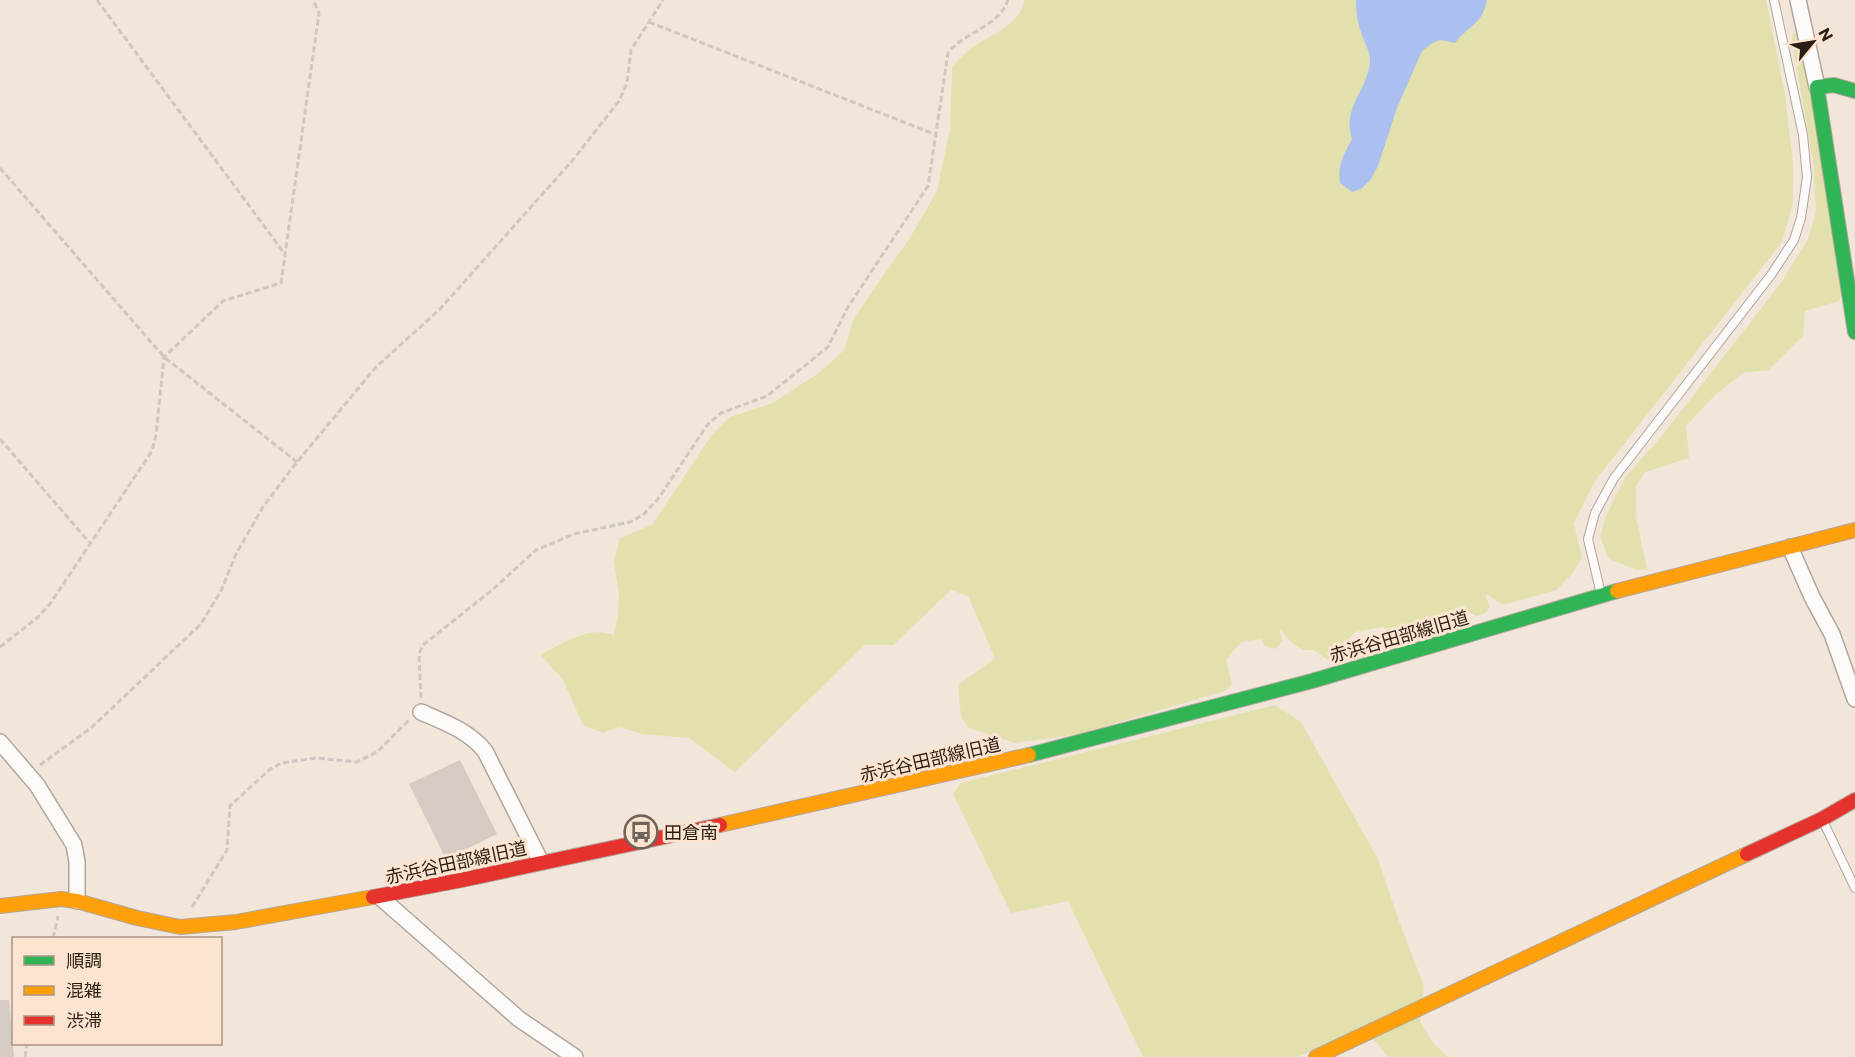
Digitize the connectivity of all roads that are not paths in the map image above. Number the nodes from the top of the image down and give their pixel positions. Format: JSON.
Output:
{"nodes":[{"id":1,"x":1774,"y":0,"type":"edge"},
{"id":2,"x":1798,"y":0,"type":"edge"},
{"id":3,"x":1817,"y":87,"type":"junction"},
{"id":4,"x":1855,"y":91,"type":"edge"},
{"id":5,"x":1855,"y":332,"type":"edge"},
{"id":6,"x":1855,"y":530,"type":"edge"},
{"id":7,"x":1790,"y":547,"type":"junction"},
{"id":8,"x":1601,"y":595,"type":"junction"},
{"id":9,"x":1855,"y":699,"type":"edge"},
{"id":10,"x":422,"y":712,"type":"road end"},
{"id":11,"x":0,"y":742,"type":"edge"},
{"id":12,"x":1855,"y":800,"type":"edge"},
{"id":13,"x":1822,"y":819,"type":"junction"},
{"id":14,"x":541,"y":862,"type":"junction"},
{"id":15,"x":1855,"y":888,"type":"edge"},
{"id":16,"x":380,"y":897,"type":"junction"},
{"id":17,"x":77,"y":901,"type":"junction"},
{"id":18,"x":0,"y":906,"type":"edge"},
{"id":19,"x":575,"y":1057,"type":"edge"},
{"id":20,"x":1316,"y":1057,"type":"edge"}],
"edges":[{"from":1,"to":8,"type":"lane"},
{"from":2,"to":3,"type":"street"},
{"from":3,"to":4,"type":"street"},
{"from":3,"to":5,"type":"street"},
{"from":6,"to":7,"type":"street","name":"赤浜谷田部線旧道"},
{"from":7,"to":8,"type":"street","name":"赤浜谷田部線旧道"},
{"from":7,"to":9,"type":"street"},
{"from":8,"to":14,"type":"street","name":"赤浜谷田部線旧道"},
{"from":10,"to":14,"type":"street"},
{"from":11,"to":17,"type":"street"},
{"from":12,"to":13,"type":"street"},
{"from":13,"to":15,"type":"lane"},
{"from":13,"to":20,"type":"street"},
{"from":14,"to":16,"type":"street","name":"赤浜谷田部線旧道"},
{"from":16,"to":17,"type":"street","name":"赤浜谷田部線旧道"},
{"from":16,"to":19,"type":"street"},
{"from":17,"to":18,"type":"street","name":"赤浜谷田部線旧道"}]}
